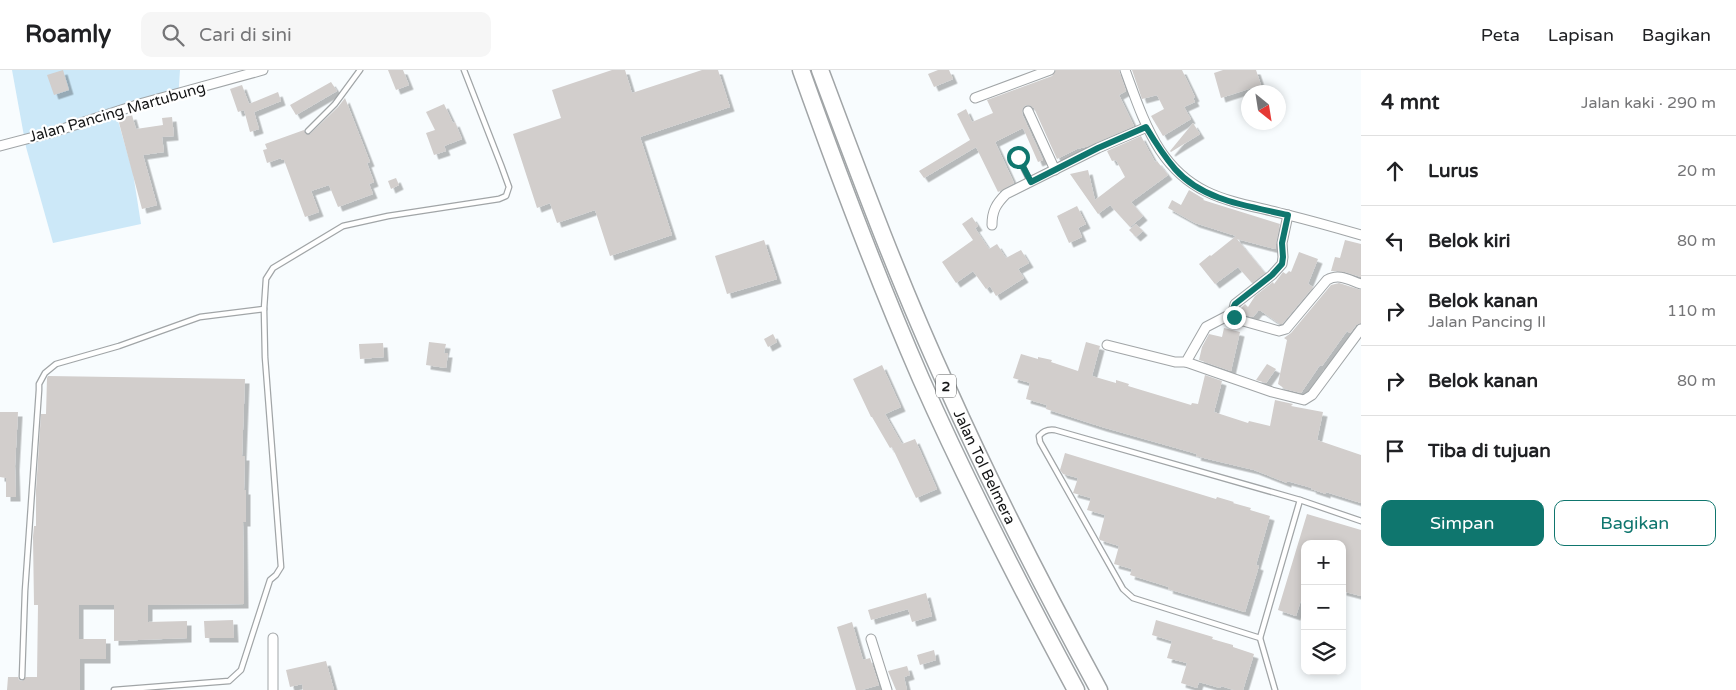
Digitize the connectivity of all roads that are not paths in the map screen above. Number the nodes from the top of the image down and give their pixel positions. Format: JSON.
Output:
{"nodes":[{"id":1,"x":263,"y":70,"type":"edge"},
{"id":2,"x":360,"y":70,"type":"edge"},
{"id":3,"x":464,"y":70,"type":"edge"},
{"id":4,"x":801,"y":70,"type":"edge"},
{"id":5,"x":820,"y":70,"type":"edge"},
{"id":6,"x":1050,"y":70,"type":"edge"},
{"id":7,"x":1125,"y":70,"type":"edge"},
{"id":8,"x":975,"y":98,"type":"dead end"},
{"id":9,"x":1028,"y":111,"type":"dead end"},
{"id":10,"x":1146,"y":127,"type":"junction"},
{"id":11,"x":308,"y":131,"type":"dead end"},
{"id":12,"x":0,"y":146,"type":"edge"},
{"id":13,"x":1018,"y":157,"type":"dead end"},
{"id":14,"x":1055,"y":170,"type":"junction"},
{"id":15,"x":1031,"y":182,"type":"junction"},
{"id":16,"x":1288,"y":215,"type":"junction"},
{"id":17,"x":992,"y":225,"type":"dead end"},
{"id":18,"x":1361,"y":235,"type":"edge"},
{"id":19,"x":1361,"y":284,"type":"edge"},
{"id":20,"x":264,"y":309,"type":"junction"},
{"id":21,"x":1233,"y":313,"type":"junction"},
{"id":22,"x":1361,"y":329,"type":"edge"},
{"id":23,"x":1107,"y":345,"type":"dead end"},
{"id":24,"x":1186,"y":362,"type":"junction"},
{"id":25,"x":1300,"y":500,"type":"junction"},
{"id":26,"x":1361,"y":520,"type":"edge"},
{"id":27,"x":273,"y":638,"type":"dead end"},
{"id":28,"x":1260,"y":638,"type":"junction"},
{"id":29,"x":871,"y":639,"type":"dead end"},
{"id":30,"x":22,"y":677,"type":"dead end"},
{"id":31,"x":114,"y":690,"type":"edge"},
{"id":32,"x":273,"y":690,"type":"edge"},
{"id":33,"x":887,"y":690,"type":"edge"},
{"id":34,"x":1076,"y":690,"type":"edge"},
{"id":35,"x":1098,"y":690,"type":"edge"},
{"id":36,"x":1275,"y":690,"type":"edge"}],
"edges":[{"from":1,"to":12,"type":"street","name":"Jalan Pancing Martubung"},
{"from":2,"to":11,"type":"lane"},
{"from":3,"to":20,"type":"lane"},
{"from":4,"to":34,"type":"highway","name":"Jalan Tol Belmera","number":"2"},
{"from":5,"to":35,"type":"highway","name":"Jalan Tol Belmera","number":"2"},
{"from":6,"to":8,"type":"street"},
{"from":7,"to":10,"type":"street"},
{"from":9,"to":14,"type":"street"},
{"from":10,"to":14,"type":"street"},
{"from":10,"to":16,"type":"street"},
{"from":13,"to":15,"type":"lane"},
{"from":14,"to":15,"type":"street"},
{"from":15,"to":17,"type":"street"},
{"from":16,"to":18,"type":"street"},
{"from":16,"to":21,"type":"street"},
{"from":19,"to":21,"type":"street"},
{"from":20,"to":30,"type":"lane"},
{"from":20,"to":31,"type":"lane"},
{"from":21,"to":24,"type":"street"},
{"from":22,"to":24,"type":"street"},
{"from":23,"to":24,"type":"street"},
{"from":25,"to":26,"type":"lane"},
{"from":25,"to":28,"type":"lane"},
{"from":25,"to":28,"type":"lane"},
{"from":27,"to":32,"type":"street"},
{"from":28,"to":36,"type":"lane"},
{"from":29,"to":33,"type":"street"}]}
